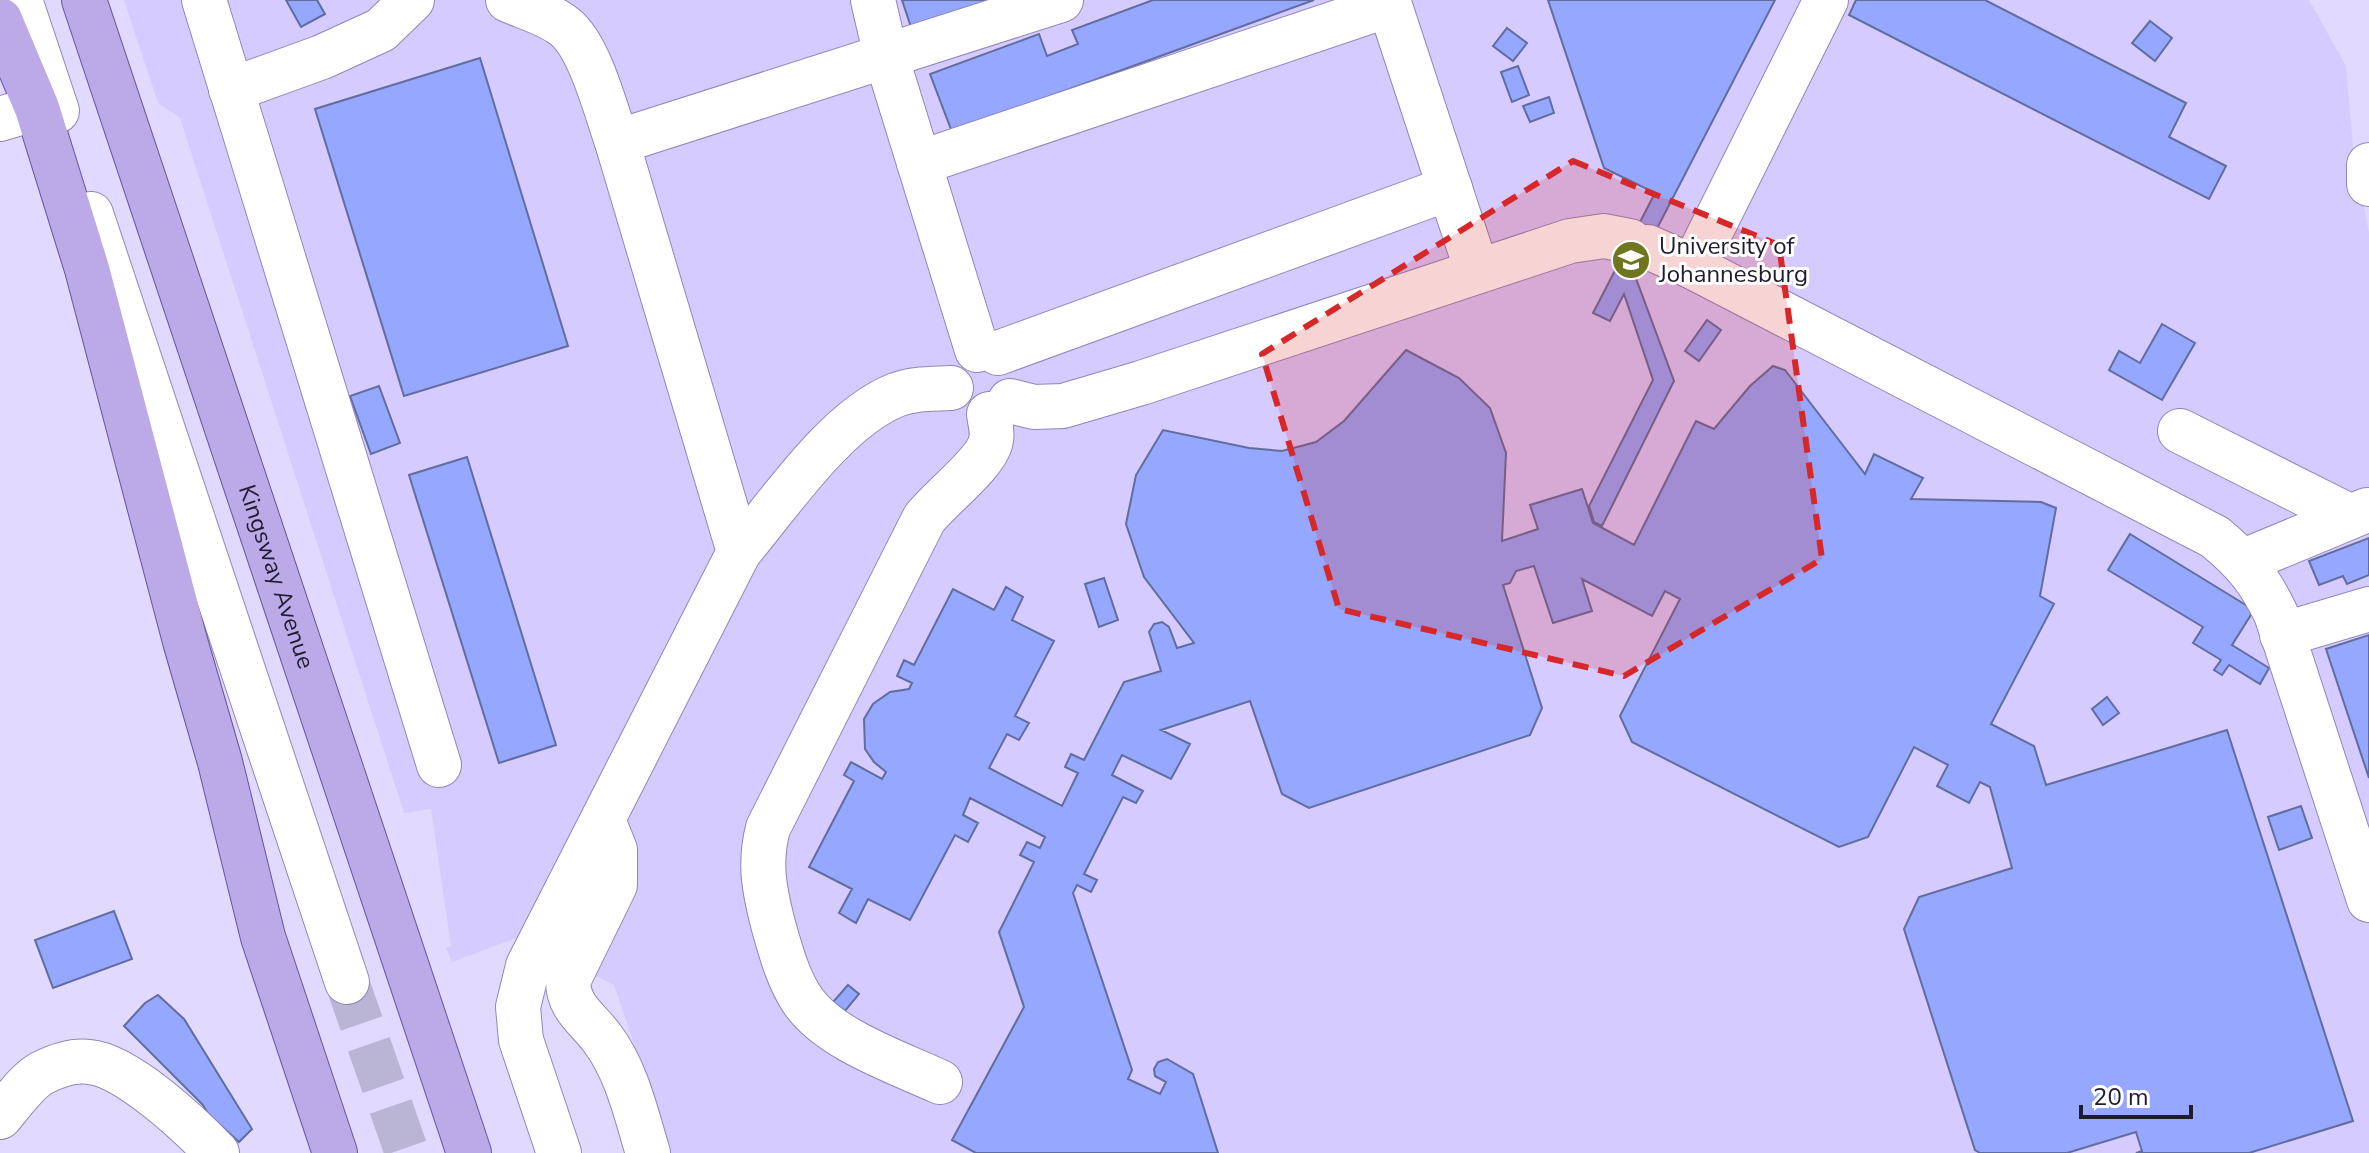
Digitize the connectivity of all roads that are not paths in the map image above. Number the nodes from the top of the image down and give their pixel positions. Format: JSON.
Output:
{"nodes":[{"id":1,"x":20,"y":0,"type":"edge"},
{"id":2,"x":84,"y":0,"type":"edge"},
{"id":3,"x":204,"y":0,"type":"edge"},
{"id":4,"x":412,"y":0,"type":"edge"},
{"id":5,"x":508,"y":0,"type":"edge"},
{"id":6,"x":873,"y":0,"type":"edge"},
{"id":7,"x":1061,"y":0,"type":"edge"},
{"id":8,"x":1826,"y":0,"type":"edge"},
{"id":9,"x":1389,"y":3,"type":"edge"},
{"id":10,"x":0,"y":20,"type":"edge"},
{"id":11,"x":886,"y":56,"type":"junction"},
{"id":12,"x":231,"y":90,"type":"junction"},
{"id":13,"x":18,"y":114,"type":"edge"},
{"id":14,"x":617,"y":142,"type":"junction"},
{"id":15,"x":919,"y":163,"type":"junction"},
{"id":16,"x":2369,"y":165,"type":"edge"},
{"id":17,"x":2369,"y":184,"type":"edge"},
{"id":18,"x":1450,"y":188,"type":"junction"},
{"id":19,"x":1693,"y":267,"type":"junction"},
{"id":20,"x":1477,"y":271,"type":"junction"},
{"id":21,"x":988,"y":351,"type":"junction"},
{"id":22,"x":951,"y":388,"type":"junction"},
{"id":23,"x":999,"y":408,"type":"junction"},
{"id":24,"x":2180,"y":431,"type":"dead end"},
{"id":25,"x":2359,"y":512,"type":"edge"},
{"id":26,"x":739,"y":552,"type":"junction"},
{"id":27,"x":2244,"y":561,"type":"junction"},
{"id":28,"x":2369,"y":609,"type":"edge"},
{"id":29,"x":2282,"y":635,"type":"junction"},
{"id":30,"x":439,"y":765,"type":"dead end"},
{"id":31,"x":603,"y":820,"type":"junction"},
{"id":32,"x":2369,"y":900,"type":"edge"},
{"id":33,"x":347,"y":982,"type":"tunnel mouth"},
{"id":34,"x":591,"y":1024,"type":"junction"},
{"id":35,"x":531,"y":1072,"type":"junction"},
{"id":36,"x":940,"y":1082,"type":"dead end"},
{"id":37,"x":0,"y":1117,"type":"edge"},
{"id":38,"x":217,"y":1153,"type":"edge"},
{"id":39,"x":335,"y":1153,"type":"edge"},
{"id":40,"x":469,"y":1153,"type":"edge"},
{"id":41,"x":559,"y":1153,"type":"edge"},
{"id":42,"x":648,"y":1153,"type":"edge"}],
"edges":[{"from":1,"to":33,"type":"lane"},
{"from":2,"to":40,"type":"main road","name":"Kingsway Avenue"},
{"from":3,"to":12,"type":"lane"},
{"from":4,"to":12,"type":"lane"},
{"from":5,"to":14,"type":"lane"},
{"from":6,"to":11,"type":"lane"},
{"from":7,"to":11,"type":"lane"},
{"from":8,"to":19,"type":"lane"},
{"from":9,"to":15,"type":"lane"},
{"from":9,"to":18,"type":"lane"},
{"from":10,"to":13,"type":"main road"},
{"from":11,"to":14,"type":"lane"},
{"from":11,"to":15,"type":"lane"},
{"from":12,"to":30,"type":"lane"},
{"from":13,"to":39,"type":"main road"},
{"from":14,"to":26,"type":"lane"},
{"from":15,"to":21,"type":"lane"},
{"from":16,"to":17,"type":"lane"},
{"from":18,"to":20,"type":"lane"},
{"from":18,"to":21,"type":"lane"},
{"from":19,"to":20,"type":"lane"},
{"from":19,"to":27,"type":"lane"},
{"from":20,"to":23,"type":"lane"},
{"from":21,"to":22,"type":"lane"},
{"from":21,"to":23,"type":"lane"},
{"from":22,"to":23,"type":"lane"},
{"from":22,"to":26,"type":"lane"},
{"from":23,"to":36,"type":"lane"},
{"from":24,"to":25,"type":"lane"},
{"from":25,"to":27,"type":"lane"},
{"from":26,"to":31,"type":"lane"},
{"from":27,"to":29,"type":"lane"},
{"from":28,"to":29,"type":"lane"},
{"from":29,"to":32,"type":"lane"},
{"from":31,"to":34,"type":"lane"},
{"from":31,"to":35,"type":"lane"},
{"from":34,"to":35,"type":"lane"},
{"from":34,"to":42,"type":"lane"},
{"from":35,"to":41,"type":"lane"},
{"from":37,"to":38,"type":"lane"}]}
